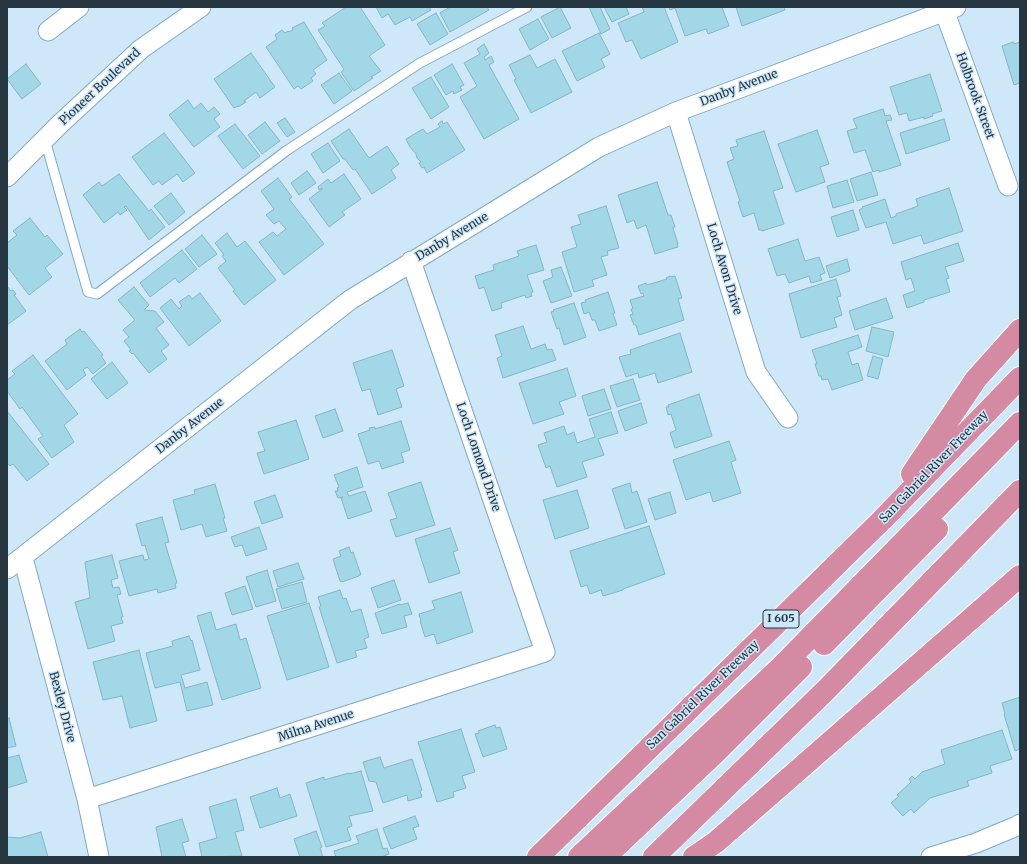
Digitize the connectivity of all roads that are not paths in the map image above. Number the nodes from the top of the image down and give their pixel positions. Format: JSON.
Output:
{"nodes":[{"id":1,"x":79,"y":7,"type":"edge"},
{"id":2,"x":201,"y":7,"type":"edge"},
{"id":3,"x":527,"y":7,"type":"edge"},
{"id":4,"x":948,"y":8,"type":"edge"},
{"id":5,"x":48,"y":31,"type":"dead end"},
{"id":6,"x":676,"y":112,"type":"junction"},
{"id":7,"x":44,"y":140,"type":"junction"},
{"id":8,"x":7,"y":177,"type":"edge"},
{"id":9,"x":1008,"y":186,"type":"dead end"},
{"id":10,"x":412,"y":261,"type":"junction"},
{"id":11,"x":1020,"y":330,"type":"edge"},
{"id":12,"x":1020,"y":378,"type":"edge"},
{"id":13,"x":788,"y":418,"type":"dead end"},
{"id":14,"x":1020,"y":423,"type":"edge"},
{"id":15,"x":1020,"y":444,"type":"edge"},
{"id":16,"x":1020,"y":491,"type":"edge"},
{"id":17,"x":882,"y":520,"type":"junction"},
{"id":18,"x":23,"y":558,"type":"junction"},
{"id":19,"x":7,"y":569,"type":"edge"},
{"id":20,"x":1020,"y":576,"type":"edge"},
{"id":21,"x":545,"y":652,"type":"joint"},
{"id":22,"x":87,"y":800,"type":"junction"},
{"id":23,"x":1020,"y":824,"type":"edge"},
{"id":24,"x":99,"y":857,"type":"edge"},
{"id":25,"x":538,"y":857,"type":"edge"},
{"id":26,"x":578,"y":857,"type":"edge"},
{"id":27,"x":605,"y":857,"type":"edge"},
{"id":28,"x":654,"y":857,"type":"edge"},
{"id":29,"x":694,"y":857,"type":"edge"},
{"id":30,"x":931,"y":857,"type":"edge"}],
"edges":[{"from":1,"to":5,"type":"street"},
{"from":2,"to":7,"type":"street","name":"Pioneer Boulevard"},
{"from":3,"to":7,"type":"lane"},
{"from":4,"to":6,"type":"street","name":"Danby Avenue"},
{"from":4,"to":9,"type":"street","name":"Holbrook Street"},
{"from":6,"to":10,"type":"street","name":"Danby Avenue"},
{"from":6,"to":13,"type":"street","name":"Loch Avon Drive"},
{"from":7,"to":8,"type":"street","name":"Pioneer Boulevard"},
{"from":10,"to":18,"type":"street","name":"Danby Avenue"},
{"from":10,"to":21,"type":"street","name":"Loch Lomond Drive"},
{"from":11,"to":17,"type":"highway"},
{"from":12,"to":17,"type":"highway","name":"San Gabriel River Freeway","number":"I 605"},
{"from":14,"to":26,"type":"highway"},
{"from":15,"to":27,"type":"highway"},
{"from":16,"to":28,"type":"highway"},
{"from":17,"to":25,"type":"highway","name":"San Gabriel River Freeway","number":"I 605"},
{"from":18,"to":19,"type":"street","name":"Danby Avenue"},
{"from":18,"to":22,"type":"street","name":"Bexley Drive"},
{"from":20,"to":29,"type":"highway"},
{"from":21,"to":22,"type":"street","name":"Milna Avenue"},
{"from":22,"to":24,"type":"street","name":"Bexley Drive"},
{"from":23,"to":30,"type":"street"}]}
